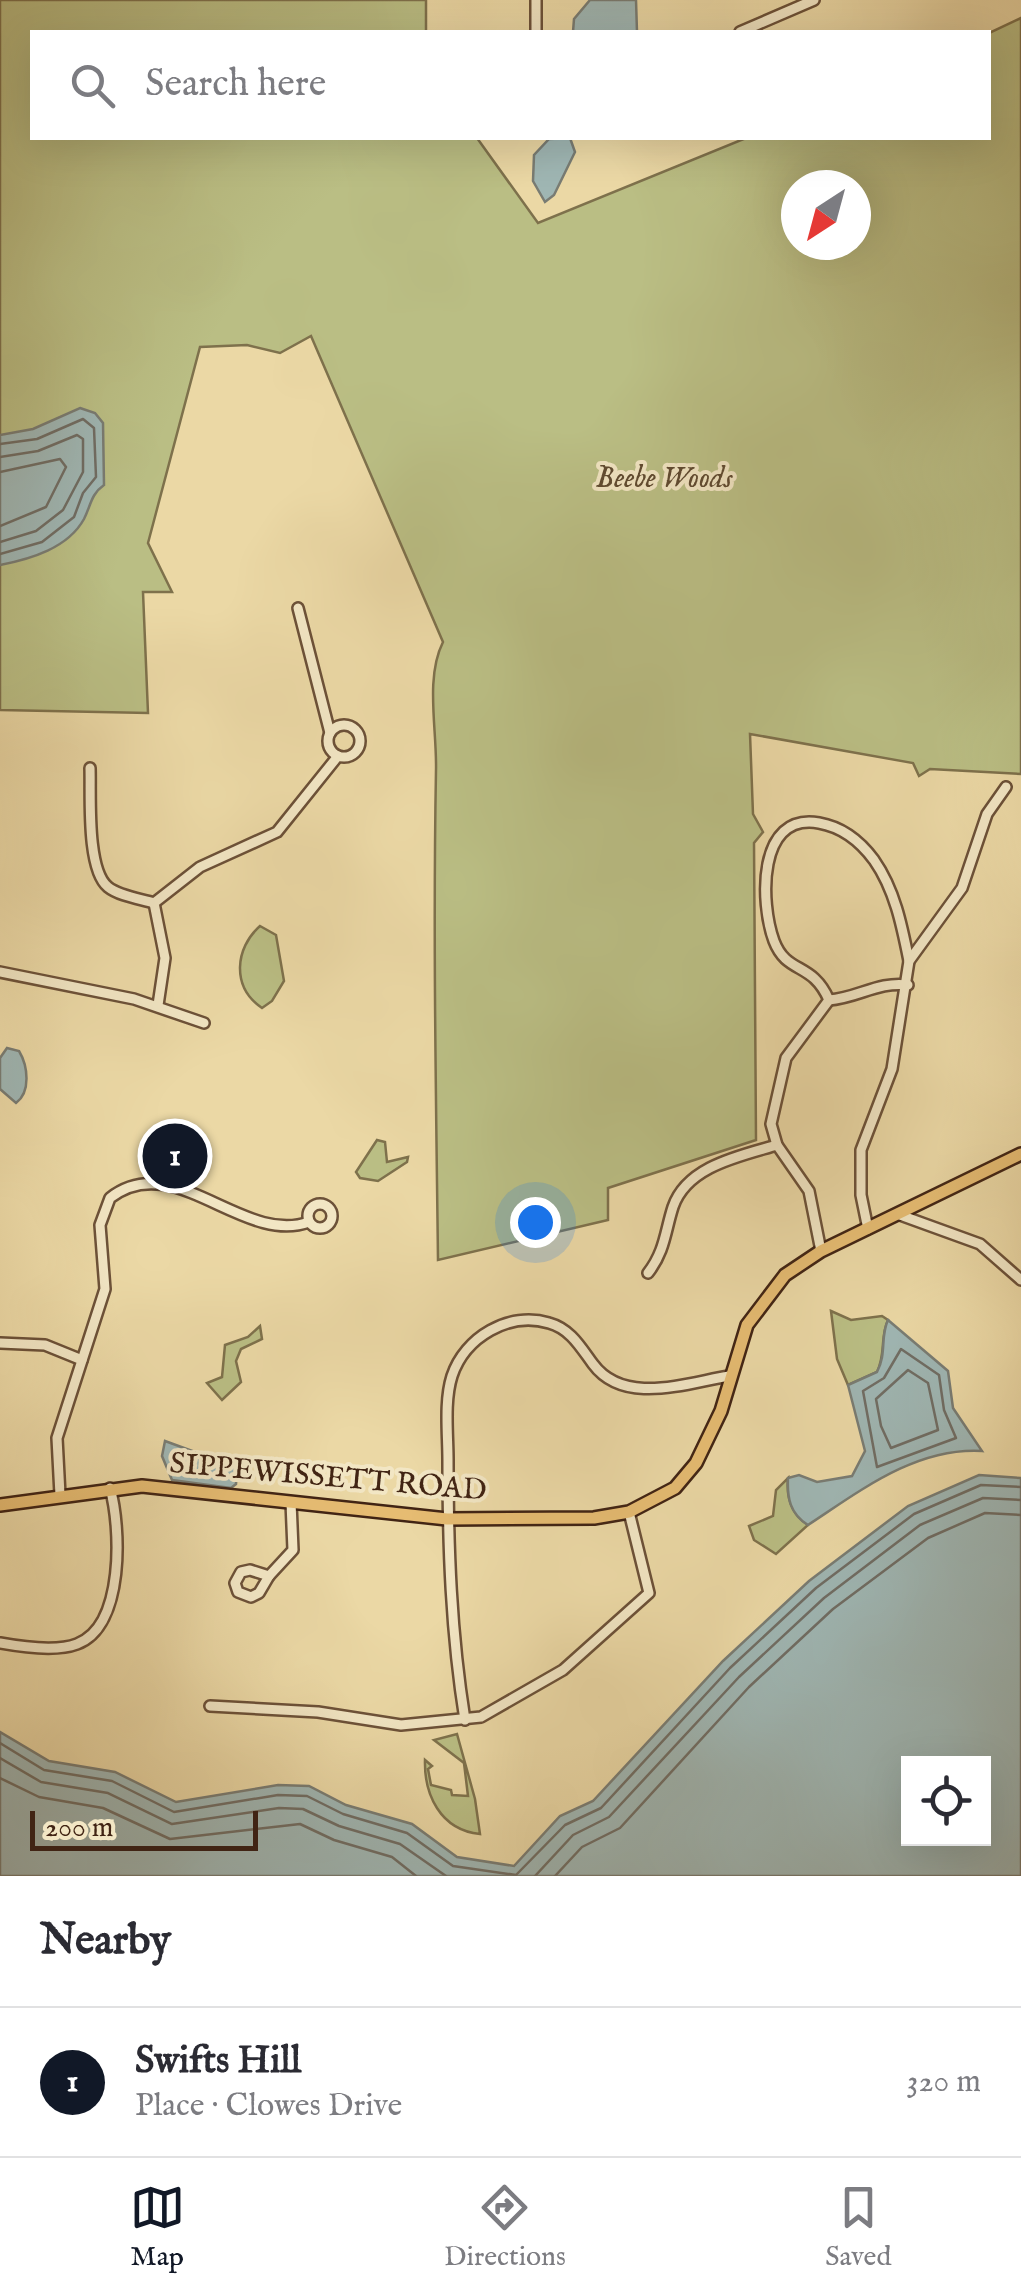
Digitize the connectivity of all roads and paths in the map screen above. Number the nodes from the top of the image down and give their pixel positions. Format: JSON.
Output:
{"nodes":[{"id":1,"x":536,"y":0,"type":"edge"},
{"id":2,"x":814,"y":0,"type":"edge"},
{"id":3,"x":536,"y":30,"type":"edge"},
{"id":4,"x":745,"y":30,"type":"edge"},
{"id":5,"x":298,"y":608,"type":"dead end"},
{"id":6,"x":330,"y":733,"type":"junction"},
{"id":7,"x":338,"y":756,"type":"junction"},
{"id":8,"x":90,"y":768,"type":"dead end"},
{"id":9,"x":1006,"y":787,"type":"dead end"},
{"id":10,"x":154,"y":903,"type":"junction"},
{"id":11,"x":910,"y":961,"type":"junction"},
{"id":12,"x":0,"y":972,"type":"edge"},
{"id":13,"x":908,"y":985,"type":"junction"},
{"id":14,"x":829,"y":1000,"type":"junction"},
{"id":15,"x":158,"y":1005,"type":"junction"},
{"id":16,"x":204,"y":1023,"type":"dead end"},
{"id":17,"x":777,"y":1145,"type":"junction"},
{"id":18,"x":1021,"y":1154,"type":"edge"},
{"id":19,"x":919,"y":1206,"type":"junction"},
{"id":20,"x":900,"y":1215,"type":"junction"},
{"id":21,"x":309,"y":1222,"type":"dead end"},
{"id":22,"x":938,"y":1226,"type":"junction"},
{"id":23,"x":868,"y":1229,"type":"junction"},
{"id":24,"x":821,"y":1251,"type":"junction"},
{"id":25,"x":648,"y":1273,"type":"dead end"},
{"id":26,"x":1021,"y":1280,"type":"edge"},
{"id":27,"x":0,"y":1344,"type":"edge"},
{"id":28,"x":82,"y":1360,"type":"junction"},
{"id":29,"x":729,"y":1376,"type":"junction"},
{"id":30,"x":110,"y":1488,"type":"junction"},
{"id":31,"x":60,"y":1495,"type":"junction"},
{"id":32,"x":291,"y":1502,"type":"junction"},
{"id":33,"x":0,"y":1505,"type":"edge"},
{"id":34,"x":629,"y":1512,"type":"junction"},
{"id":35,"x":448,"y":1519,"type":"junction"},
{"id":36,"x":269,"y":1576,"type":"dead end"},
{"id":37,"x":0,"y":1643,"type":"edge"},
{"id":38,"x":210,"y":1706,"type":"dead end"},
{"id":39,"x":465,"y":1720,"type":"junction"}],
"edges":[{"from":1,"to":3,"type":"street"},
{"from":2,"to":4,"type":"street"},
{"from":5,"to":6,"type":"street"},
{"from":6,"to":7,"type":"street"},
{"from":6,"to":7,"type":"street"},
{"from":7,"to":10,"type":"street"},
{"from":8,"to":10,"type":"street"},
{"from":9,"to":11,"type":"street"},
{"from":10,"to":15,"type":"street"},
{"from":11,"to":13,"type":"street"},
{"from":11,"to":14,"type":"street"},
{"from":12,"to":15,"type":"street"},
{"from":13,"to":14,"type":"street"},
{"from":13,"to":23,"type":"street"},
{"from":14,"to":17,"type":"street"},
{"from":15,"to":16,"type":"street"},
{"from":17,"to":24,"type":"street"},
{"from":17,"to":25,"type":"street"},
{"from":18,"to":19,"type":"main road","name":"SIPPEWISSETT ROAD"},
{"from":19,"to":20,"type":"main road","name":"SIPPEWISSETT ROAD"},
{"from":19,"to":22,"type":"street"},
{"from":20,"to":22,"type":"street"},
{"from":20,"to":23,"type":"main road","name":"SIPPEWISSETT ROAD"},
{"from":21,"to":28,"type":"street"},
{"from":22,"to":26,"type":"street"},
{"from":23,"to":24,"type":"main road","name":"SIPPEWISSETT ROAD"},
{"from":24,"to":29,"type":"main road","name":"SIPPEWISSETT ROAD"},
{"from":27,"to":28,"type":"street"},
{"from":28,"to":31,"type":"street"},
{"from":29,"to":34,"type":"main road","name":"SIPPEWISSETT ROAD"},
{"from":29,"to":35,"type":"street"},
{"from":30,"to":31,"type":"main road","name":"SIPPEWISSETT ROAD"},
{"from":30,"to":32,"type":"main road","name":"SIPPEWISSETT ROAD"},
{"from":30,"to":37,"type":"street"},
{"from":31,"to":33,"type":"main road","name":"SIPPEWISSETT ROAD"},
{"from":32,"to":35,"type":"main road","name":"SIPPEWISSETT ROAD"},
{"from":32,"to":36,"type":"street"},
{"from":34,"to":35,"type":"main road","name":"SIPPEWISSETT ROAD"},
{"from":34,"to":39,"type":"street"},
{"from":35,"to":39,"type":"street"},
{"from":38,"to":39,"type":"street"}]}
